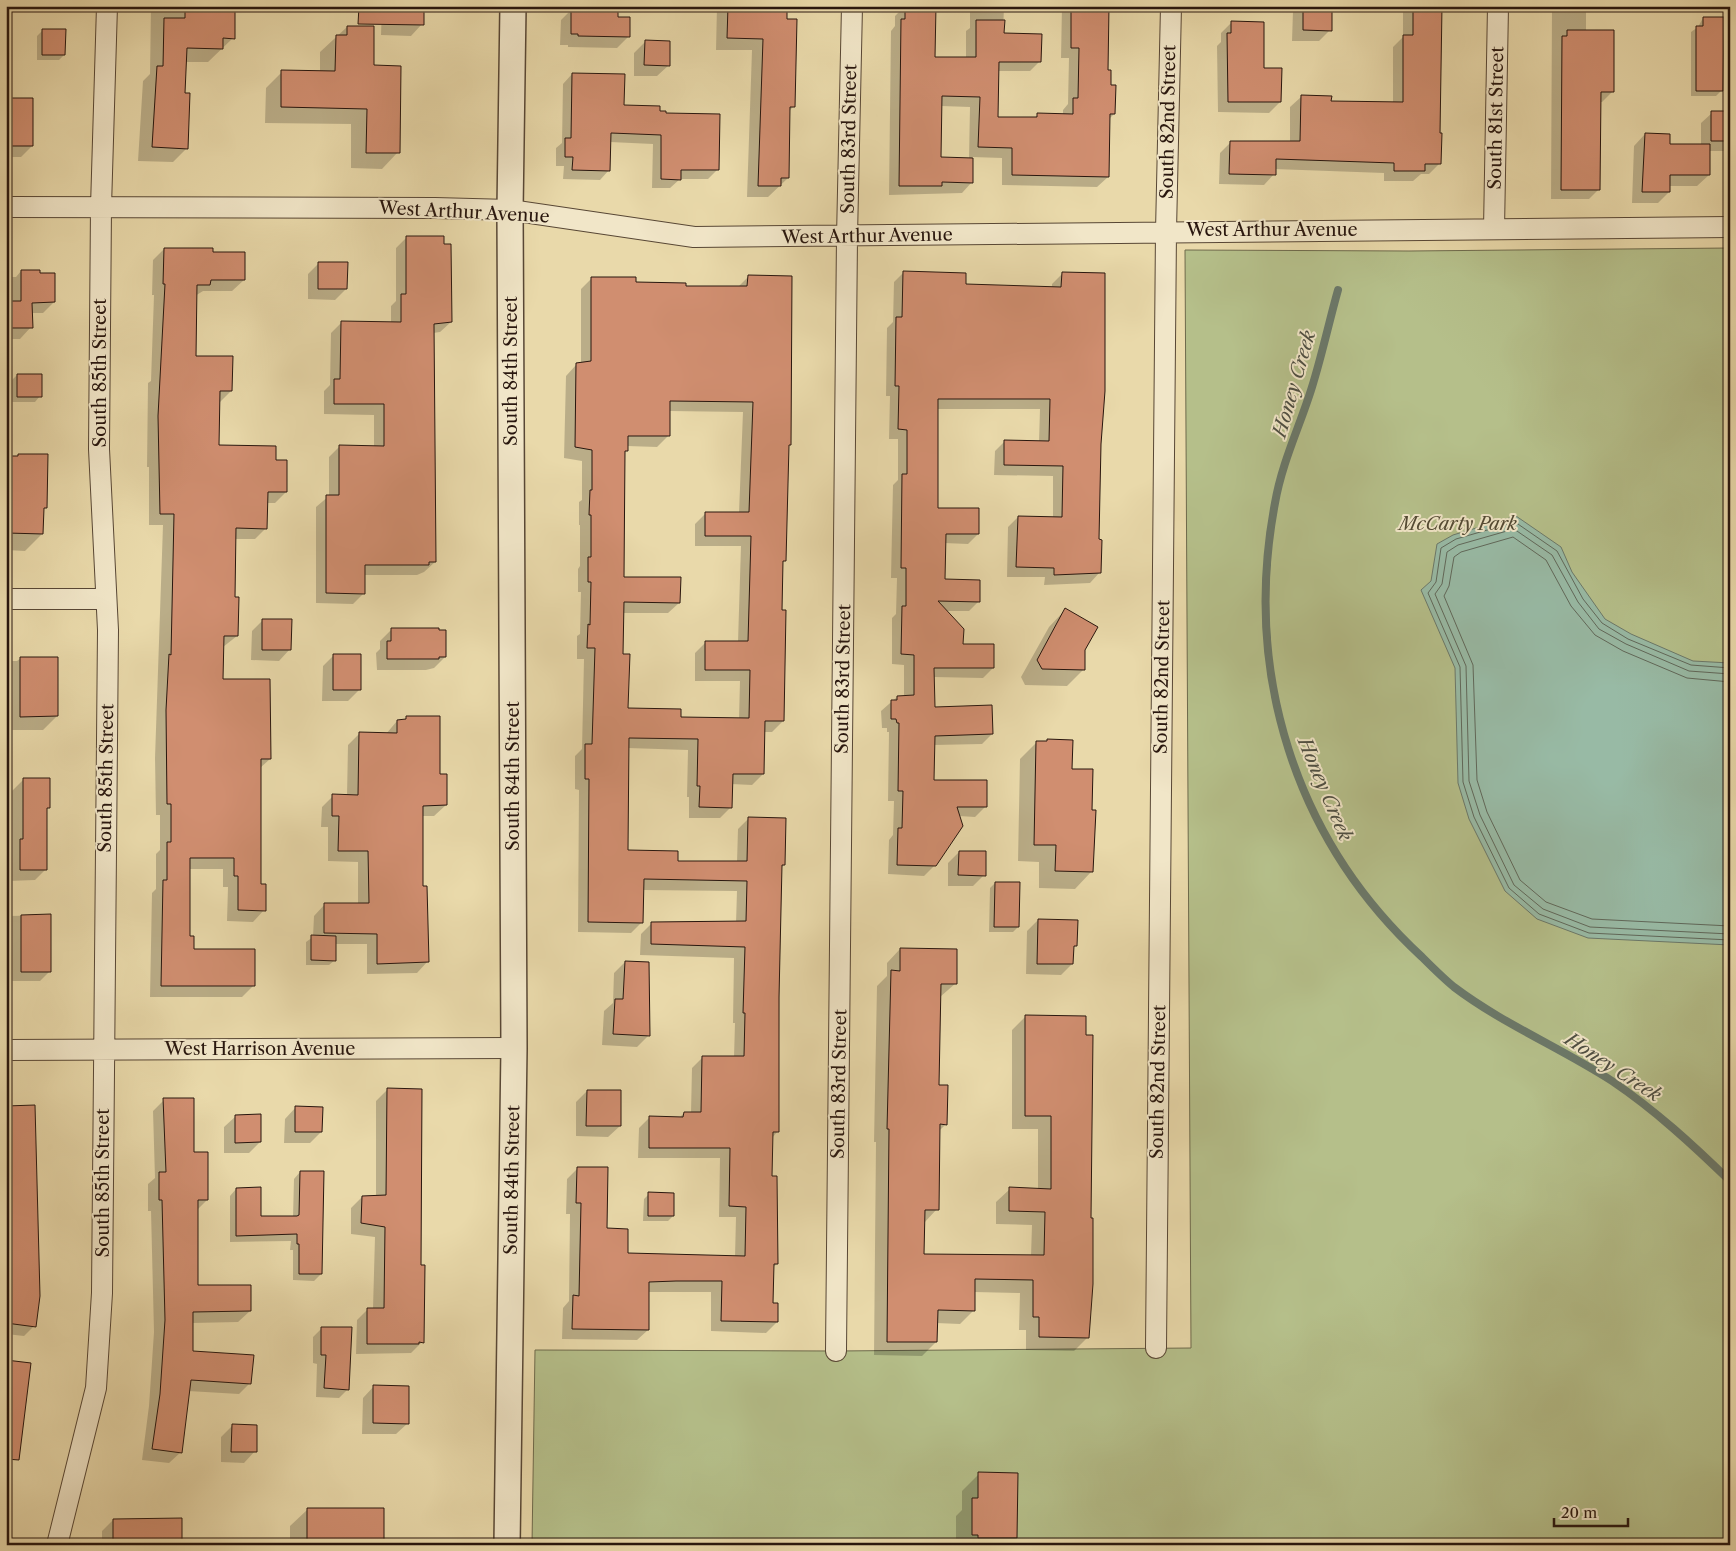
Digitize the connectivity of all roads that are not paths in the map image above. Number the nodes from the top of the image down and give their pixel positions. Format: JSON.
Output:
{"nodes":[{"id":1,"x":107,"y":6,"type":"edge"},
{"id":2,"x":513,"y":6,"type":"edge"},
{"id":3,"x":852,"y":6,"type":"edge"},
{"id":4,"x":1170,"y":6,"type":"edge"},
{"id":5,"x":1498,"y":6,"type":"edge"},
{"id":6,"x":6,"y":207,"type":"edge"},
{"id":7,"x":101,"y":207,"type":"junction"},
{"id":8,"x":510,"y":210,"type":"junction"},
{"id":9,"x":1730,"y":227,"type":"edge"},
{"id":10,"x":1494,"y":229,"type":"junction"},
{"id":11,"x":1166,"y":231,"type":"junction"},
{"id":12,"x":847,"y":237,"type":"junction"},
{"id":13,"x":6,"y":599,"type":"edge"},
{"id":14,"x":105,"y":599,"type":"junction"},
{"id":15,"x":514,"y":1048,"type":"junction"},
{"id":16,"x":103,"y":1049,"type":"junction"},
{"id":17,"x":6,"y":1050,"type":"edge"},
{"id":18,"x":1156,"y":1348,"type":"dead end"},
{"id":19,"x":836,"y":1351,"type":"dead end"},
{"id":20,"x":57,"y":1545,"type":"edge"},
{"id":21,"x":506,"y":1545,"type":"edge"}],
"edges":[{"from":1,"to":7,"type":"street","name":"South 85th Street"},
{"from":2,"to":8,"type":"street","name":"South 84th Street"},
{"from":3,"to":12,"type":"street","name":"South 83rd Street"},
{"from":4,"to":11,"type":"street","name":"South 82nd Street"},
{"from":5,"to":10,"type":"street","name":"South 81st Street"},
{"from":6,"to":7,"type":"street","name":"West Arthur Avenue"},
{"from":7,"to":8,"type":"street","name":"West Arthur Avenue"},
{"from":7,"to":14,"type":"street","name":"South 85th Street"},
{"from":8,"to":12,"type":"street","name":"West Arthur Avenue"},
{"from":8,"to":15,"type":"street","name":"South 84th Street"},
{"from":9,"to":10,"type":"street","name":"West Arthur Avenue"},
{"from":10,"to":11,"type":"street","name":"West Arthur Avenue"},
{"from":11,"to":12,"type":"street","name":"West Arthur Avenue"},
{"from":11,"to":18,"type":"street","name":"South 82nd Street"},
{"from":12,"to":19,"type":"street","name":"South 83rd Street"},
{"from":13,"to":14,"type":"street"},
{"from":14,"to":16,"type":"street","name":"South 85th Street"},
{"from":15,"to":16,"type":"street","name":"West Harrison Avenue"},
{"from":15,"to":21,"type":"street","name":"South 84th Street"},
{"from":16,"to":17,"type":"street","name":"West Harrison Avenue"},
{"from":16,"to":20,"type":"street","name":"South 85th Street"}]}
